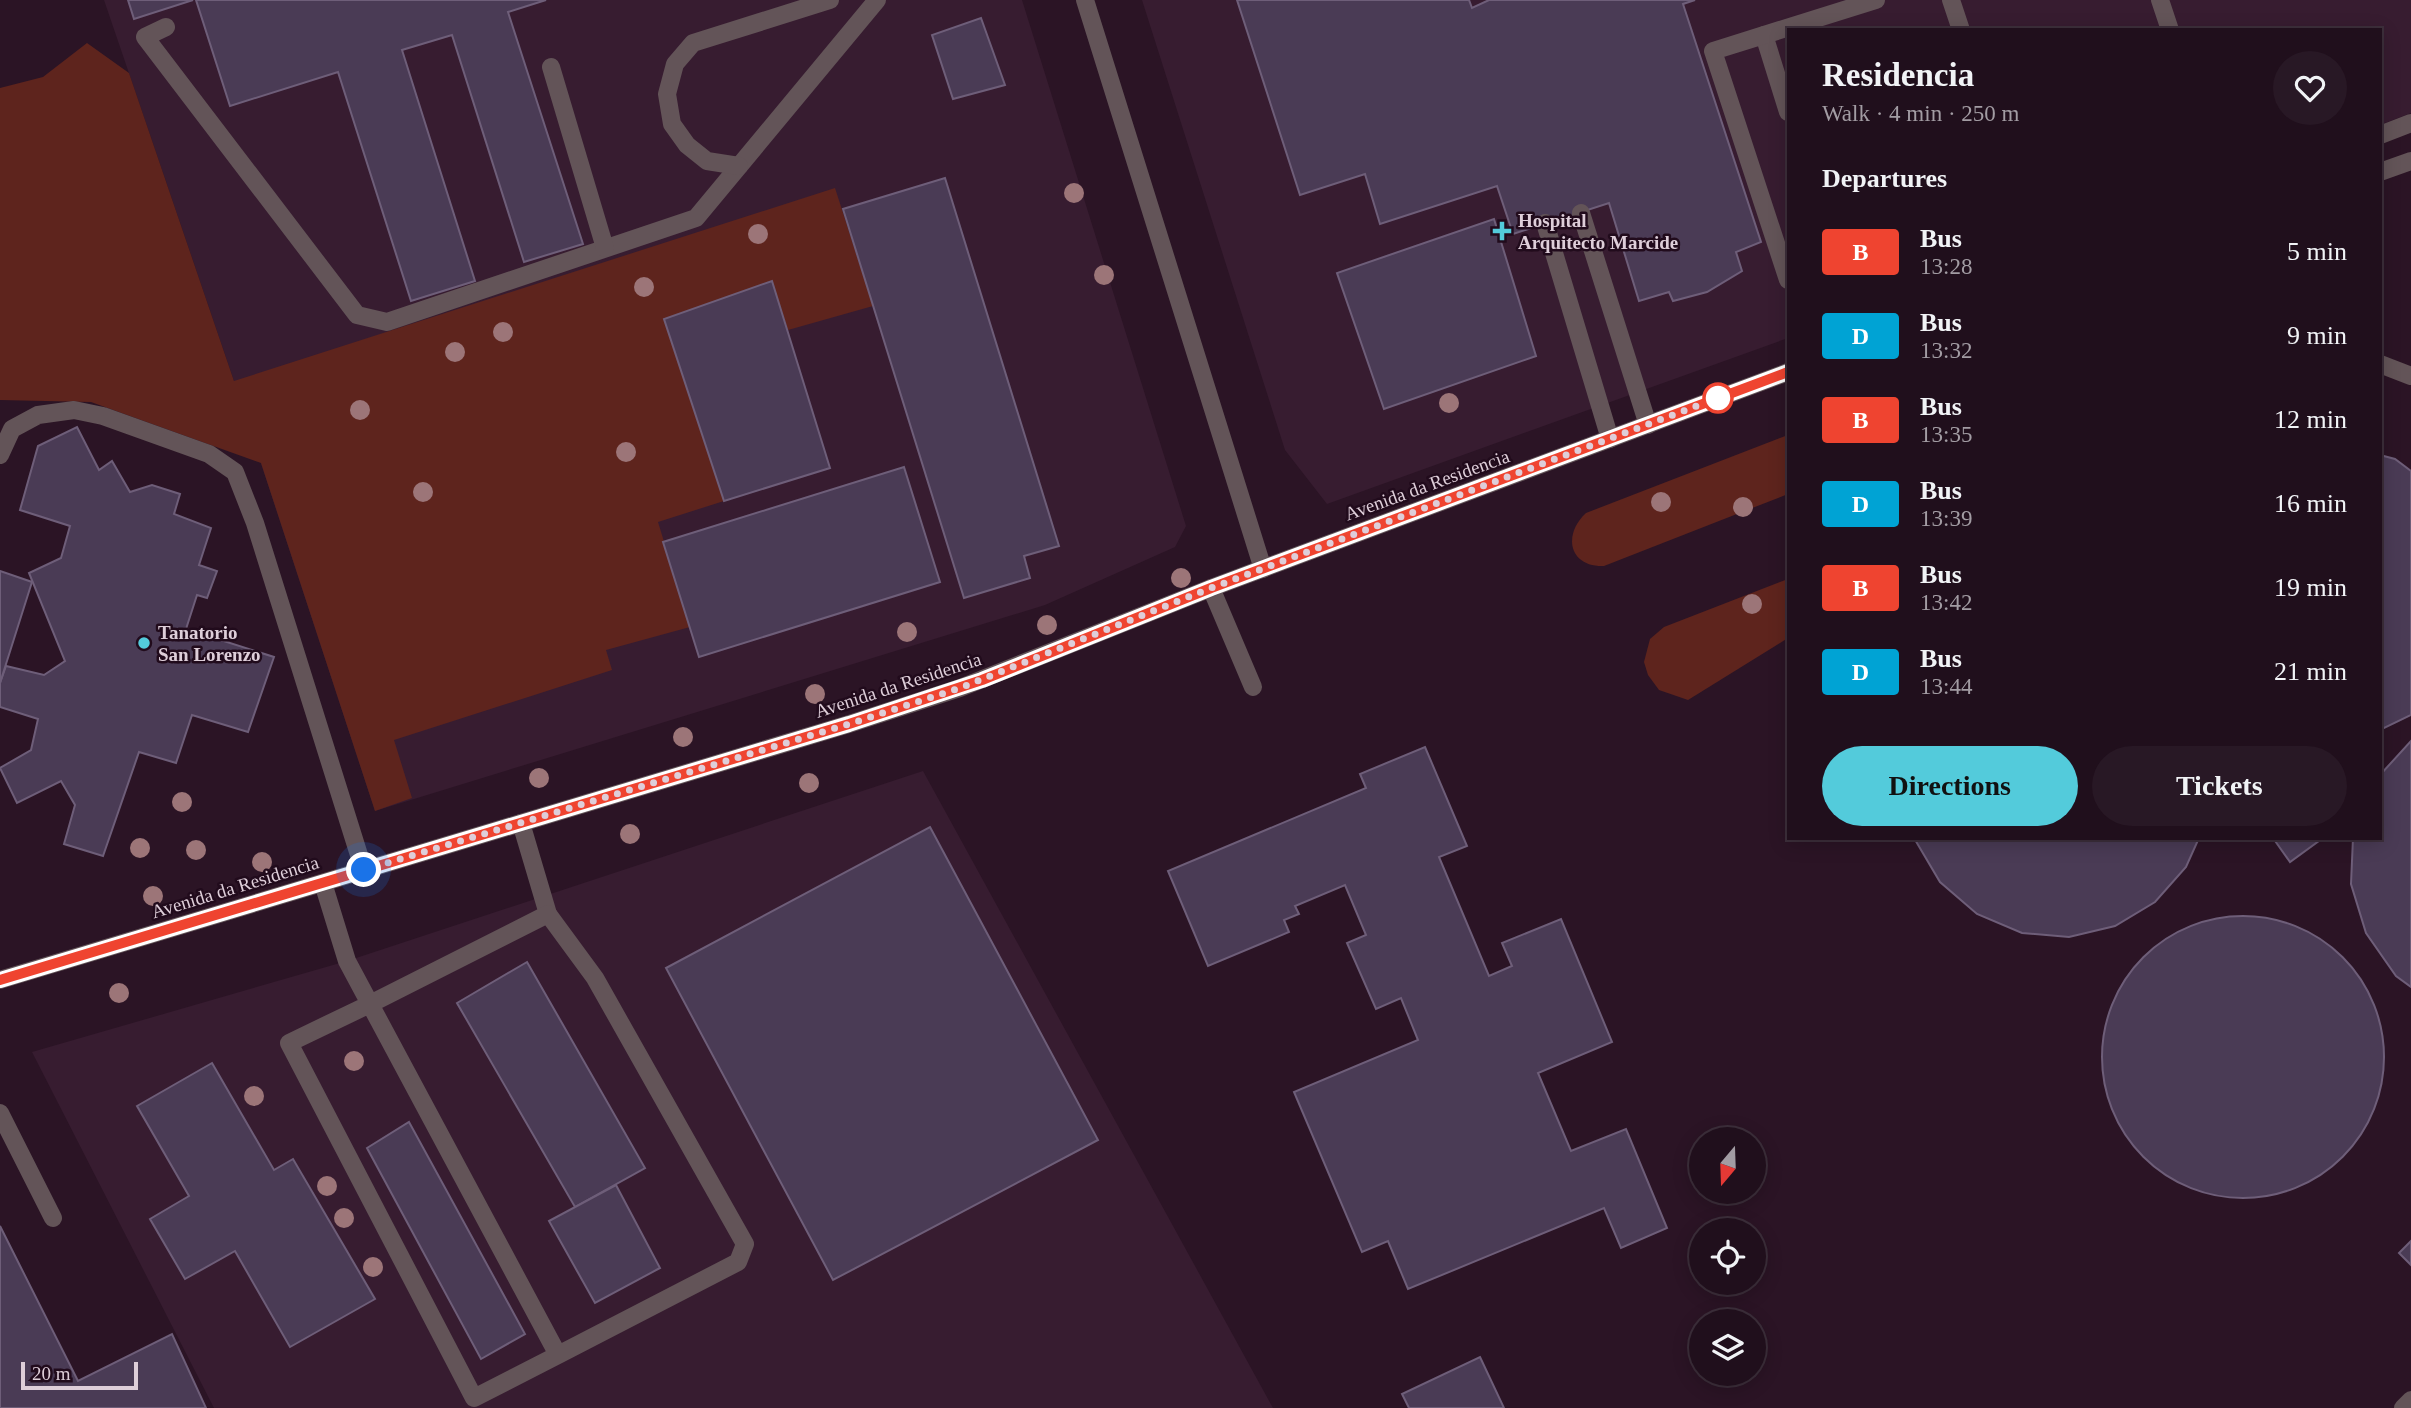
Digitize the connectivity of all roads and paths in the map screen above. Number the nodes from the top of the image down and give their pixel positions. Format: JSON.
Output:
{"nodes":[{"id":1,"x":830,"y":0,"type":"edge"},
{"id":2,"x":877,"y":0,"type":"edge"},
{"id":3,"x":1085,"y":0,"type":"edge"},
{"id":4,"x":1876,"y":0,"type":"edge"},
{"id":5,"x":1951,"y":0,"type":"edge"},
{"id":6,"x":2160,"y":0,"type":"edge"},
{"id":7,"x":166,"y":27,"type":"dead end"},
{"id":8,"x":1960,"y":28,"type":"edge"},
{"id":9,"x":2169,"y":28,"type":"edge"},
{"id":10,"x":1764,"y":35,"type":"junction"},
{"id":11,"x":551,"y":67,"type":"dead end"},
{"id":12,"x":1787,"y":109,"type":"edge"},
{"id":13,"x":2411,"y":123,"type":"edge"},
{"id":14,"x":2382,"y":134,"type":"edge"},
{"id":15,"x":2411,"y":161,"type":"edge"},
{"id":16,"x":739,"y":166,"type":"junction"},
{"id":17,"x":2382,"y":171,"type":"edge"},
{"id":18,"x":1581,"y":213,"type":"dead end"},
{"id":19,"x":1545,"y":223,"type":"dead end"},
{"id":20,"x":605,"y":247,"type":"junction"},
{"id":21,"x":1787,"y":277,"type":"edge"},
{"id":22,"x":2382,"y":357,"type":"edge"},
{"id":23,"x":2382,"y":366,"type":"edge"},
{"id":24,"x":1787,"y":372,"type":"edge"},
{"id":25,"x":2405,"y":373,"type":"edge"},
{"id":26,"x":1648,"y":425,"type":"junction"},
{"id":27,"x":1610,"y":439,"type":"junction"},
{"id":28,"x":0,"y":456,"type":"edge"},
{"id":29,"x":1263,"y":569,"type":"junction"},
{"id":30,"x":1211,"y":588,"type":"junction"},
{"id":31,"x":1253,"y":687,"type":"dead end"},
{"id":32,"x":521,"y":823,"type":"junction"},
{"id":33,"x":364,"y":870,"type":"junction"},
{"id":34,"x":323,"y":883,"type":"junction"},
{"id":35,"x":548,"y":914,"type":"junction"},
{"id":36,"x":0,"y":980,"type":"edge"},
{"id":37,"x":370,"y":1004,"type":"junction"},
{"id":38,"x":0,"y":1113,"type":"edge"},
{"id":39,"x":53,"y":1218,"type":"dead end"},
{"id":40,"x":558,"y":1355,"type":"junction"},
{"id":41,"x":2411,"y":1400,"type":"edge"},
{"id":42,"x":2403,"y":1408,"type":"edge"}],
"edges":[{"from":1,"to":16,"type":"street"},
{"from":2,"to":16,"type":"street"},
{"from":3,"to":29,"type":"street"},
{"from":4,"to":10,"type":"street"},
{"from":5,"to":8,"type":"street"},
{"from":6,"to":9,"type":"street"},
{"from":7,"to":20,"type":"street"},
{"from":10,"to":12,"type":"street"},
{"from":10,"to":21,"type":"street"},
{"from":11,"to":20,"type":"street"},
{"from":13,"to":14,"type":"street"},
{"from":15,"to":17,"type":"street"},
{"from":16,"to":20,"type":"street"},
{"from":18,"to":26,"type":"street"},
{"from":19,"to":27,"type":"street"},
{"from":22,"to":25,"type":"street"},
{"from":23,"to":25,"type":"street"},
{"from":24,"to":26,"type":"street","name":"Avenida da Residencia"},
{"from":26,"to":27,"type":"street","name":"Avenida da Residencia"},
{"from":27,"to":29,"type":"street","name":"Avenida da Residencia"},
{"from":28,"to":33,"type":"street"},
{"from":29,"to":30,"type":"street","name":"Avenida da Residencia"},
{"from":30,"to":31,"type":"street"},
{"from":30,"to":32,"type":"street","name":"Avenida da Residencia"},
{"from":32,"to":33,"type":"street","name":"Avenida da Residencia"},
{"from":32,"to":35,"type":"street"},
{"from":33,"to":34,"type":"street","name":"Avenida da Residencia"},
{"from":34,"to":36,"type":"street","name":"Avenida da Residencia"},
{"from":34,"to":37,"type":"street"},
{"from":35,"to":37,"type":"street"},
{"from":35,"to":40,"type":"street"},
{"from":37,"to":40,"type":"street"},
{"from":37,"to":40,"type":"street"},
{"from":38,"to":39,"type":"street"},
{"from":41,"to":42,"type":"street"}]}
